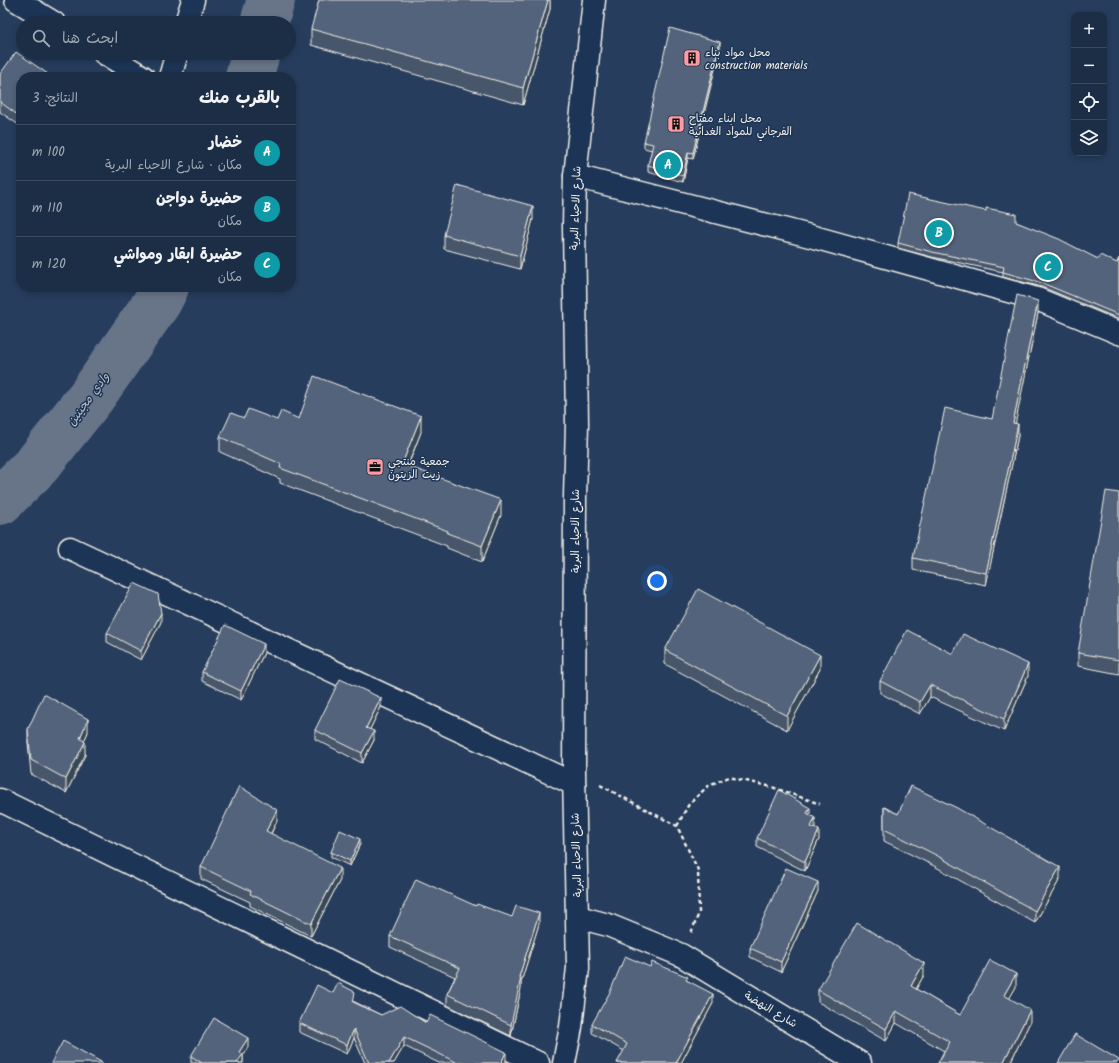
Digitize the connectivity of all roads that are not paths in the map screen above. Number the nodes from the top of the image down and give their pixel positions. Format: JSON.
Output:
{"nodes":[{"id":1,"x":16,"y":0,"type":"edge"},
{"id":2,"x":193,"y":0,"type":"edge"},
{"id":3,"x":594,"y":0,"type":"edge"},
{"id":4,"x":42,"y":16,"type":"edge"},
{"id":5,"x":188,"y":16,"type":"edge"},
{"id":6,"x":115,"y":60,"type":"edge"},
{"id":7,"x":175,"y":60,"type":"edge"},
{"id":8,"x":135,"y":72,"type":"edge"},
{"id":9,"x":171,"y":72,"type":"edge"},
{"id":10,"x":575,"y":176,"type":"junction"},
{"id":11,"x":1119,"y":333,"type":"edge"},
{"id":12,"x":70,"y":548,"type":"dead end"},
{"id":13,"x":574,"y":779,"type":"junction"},
{"id":14,"x":0,"y":800,"type":"edge"},
{"id":15,"x":578,"y":917,"type":"junction"},
{"id":16,"x":538,"y":1063,"type":"edge"},
{"id":17,"x":564,"y":1063,"type":"edge"},
{"id":18,"x":860,"y":1063,"type":"edge"}],
"edges":[{"from":1,"to":4,"type":"street"},
{"from":2,"to":5,"type":"street"},
{"from":3,"to":10,"type":"street","name":"شارع الاحياء البرية"},
{"from":6,"to":8,"type":"street"},
{"from":7,"to":9,"type":"street"},
{"from":10,"to":11,"type":"street"},
{"from":10,"to":13,"type":"street","name":"شارع الاحياء البرية"},
{"from":12,"to":13,"type":"street"},
{"from":13,"to":15,"type":"street","name":"شارع الاحياء البرية"},
{"from":14,"to":16,"type":"street"},
{"from":15,"to":17,"type":"street","name":"شارع الاحياء البرية"},
{"from":15,"to":18,"type":"street","name":"شارع النهضة"}]}
